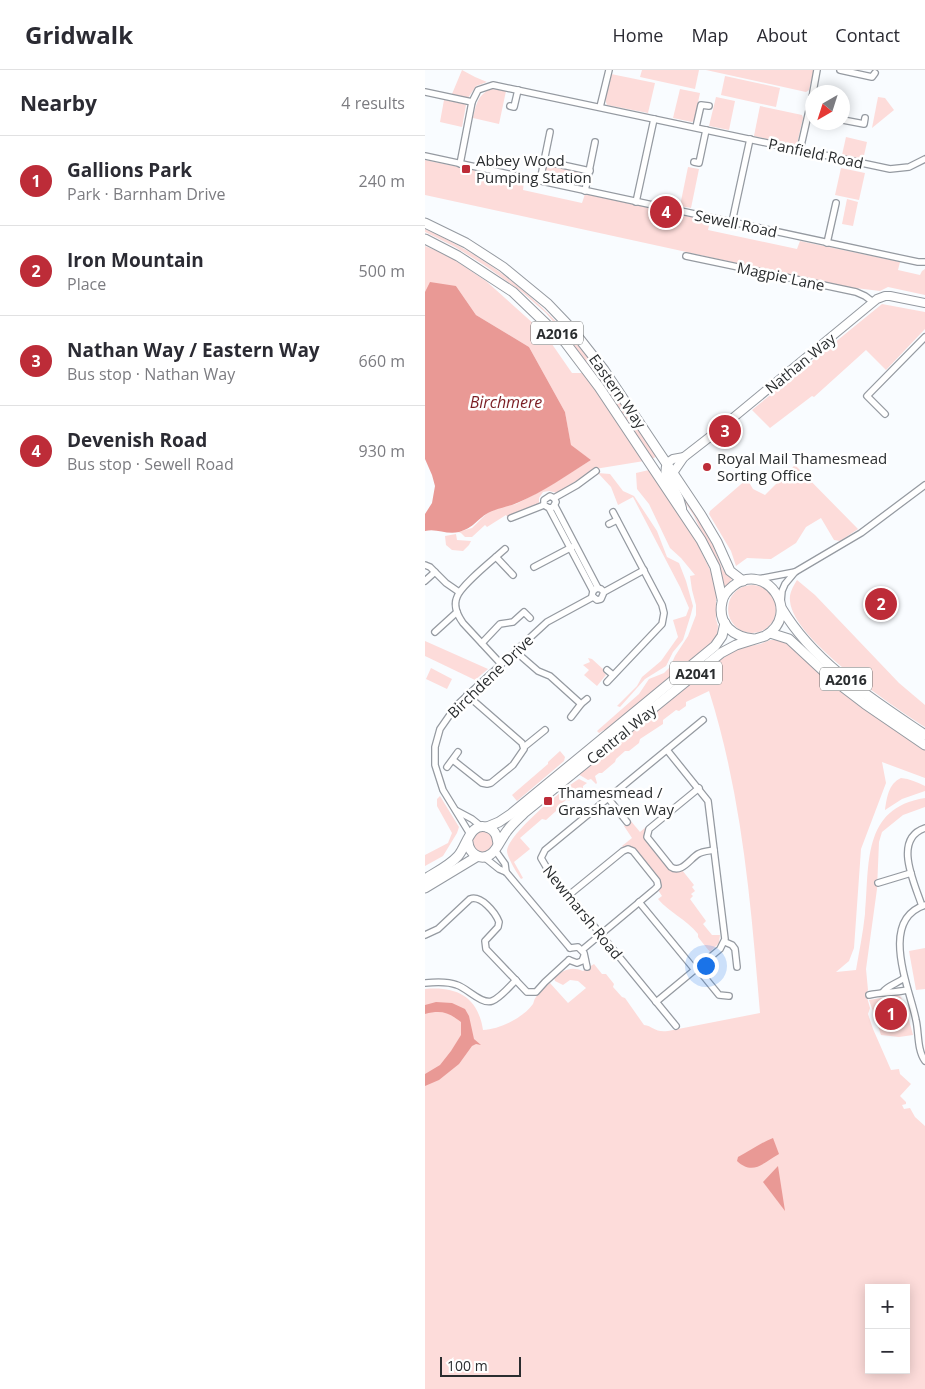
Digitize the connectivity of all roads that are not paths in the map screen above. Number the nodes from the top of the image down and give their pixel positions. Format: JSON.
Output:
{"nodes":[{"id":1,"x":609,"y":70,"type":"edge"},
{"id":2,"x":817,"y":70,"type":"edge"},
{"id":3,"x":840,"y":70,"type":"edge"},
{"id":4,"x":875,"y":72,"type":"dead end"},
{"id":5,"x":814,"y":85,"type":"edge"},
{"id":6,"x":518,"y":90,"type":"junction"},
{"id":7,"x":425,"y":92,"type":"edge"},
{"id":8,"x":472,"y":102,"type":"junction"},
{"id":9,"x":510,"y":106,"type":"dead end"},
{"id":10,"x":709,"y":106,"type":"dead end"},
{"id":11,"x":600,"y":107,"type":"junction"},
{"id":12,"x":865,"y":118,"type":"dead end"},
{"id":13,"x":653,"y":119,"type":"junction"},
{"id":14,"x":850,"y":121,"type":"edge"},
{"id":15,"x":696,"y":127,"type":"junction"},
{"id":16,"x":706,"y":130,"type":"junction"},
{"id":17,"x":806,"y":130,"type":"edge"},
{"id":18,"x":550,"y":132,"type":"dead end"},
{"id":19,"x":750,"y":139,"type":"junction"},
{"id":20,"x":595,"y":142,"type":"dead end"},
{"id":21,"x":800,"y":150,"type":"junction"},
{"id":22,"x":425,"y":156,"type":"edge"},
{"id":23,"x":925,"y":159,"type":"edge"},
{"id":24,"x":544,"y":161,"type":"junction"},
{"id":25,"x":694,"y":162,"type":"dead end"},
{"id":26,"x":460,"y":164,"type":"junction"},
{"id":27,"x":590,"y":171,"type":"junction"},
{"id":28,"x":540,"y":181,"type":"junction"},
{"id":29,"x":585,"y":191,"type":"junction"},
{"id":30,"x":636,"y":202,"type":"junction"},
{"id":31,"x":836,"y":203,"type":"dead end"},
{"id":32,"x":732,"y":222,"type":"junction"},
{"id":33,"x":425,"y":223,"type":"edge"},
{"id":34,"x":425,"y":239,"type":"edge"},
{"id":35,"x":827,"y":243,"type":"junction"},
{"id":36,"x":686,"y":256,"type":"dead end"},
{"id":37,"x":925,"y":262,"type":"edge"},
{"id":38,"x":873,"y":302,"type":"junction"},
{"id":39,"x":925,"y":303,"type":"edge"},
{"id":40,"x":925,"y":337,"type":"edge"},
{"id":41,"x":885,"y":414,"type":"dead end"},
{"id":42,"x":684,"y":457,"type":"junction"},
{"id":43,"x":667,"y":463,"type":"junction"},
{"id":44,"x":596,"y":471,"type":"dead end"},
{"id":45,"x":673,"y":473,"type":"junction"},
{"id":46,"x":925,"y":485,"type":"edge"},
{"id":47,"x":554,"y":498,"type":"junction"},
{"id":48,"x":549,"y":506,"type":"junction"},
{"id":49,"x":613,"y":512,"type":"dead end"},
{"id":50,"x":511,"y":518,"type":"dead end"},
{"id":51,"x":617,"y":520,"type":"junction"},
{"id":52,"x":687,"y":520,"type":"junction"},
{"id":53,"x":609,"y":524,"type":"dead end"},
{"id":54,"x":573,"y":547,"type":"junction"},
{"id":55,"x":505,"y":549,"type":"dead end"},
{"id":56,"x":496,"y":557,"type":"junction"},
{"id":57,"x":425,"y":565,"type":"edge"},
{"id":58,"x":535,"y":567,"type":"dead end"},
{"id":59,"x":644,"y":570,"type":"junction"},
{"id":60,"x":435,"y":572,"type":"junction"},
{"id":61,"x":795,"y":572,"type":"junction"},
{"id":62,"x":513,"y":575,"type":"dead end"},
{"id":63,"x":757,"y":579,"type":"junction"},
{"id":64,"x":425,"y":581,"type":"edge"},
{"id":65,"x":743,"y":581,"type":"junction"},
{"id":66,"x":459,"y":592,"type":"junction"},
{"id":67,"x":597,"y":592,"type":"junction"},
{"id":68,"x":723,"y":599,"type":"junction"},
{"id":69,"x":781,"y":605,"type":"junction"},
{"id":70,"x":457,"y":612,"type":"junction"},
{"id":71,"x":530,"y":618,"type":"dead end"},
{"id":72,"x":725,"y":623,"type":"junction"},
{"id":73,"x":435,"y":632,"type":"dead end"},
{"id":74,"x":770,"y":633,"type":"junction"},
{"id":75,"x":754,"y":639,"type":"junction"},
{"id":76,"x":481,"y":643,"type":"junction"},
{"id":77,"x":515,"y":651,"type":"junction"},
{"id":78,"x":501,"y":664,"type":"junction"},
{"id":79,"x":607,"y":670,"type":"dead end"},
{"id":80,"x":613,"y":675,"type":"junction"},
{"id":81,"x":607,"y":682,"type":"dead end"},
{"id":82,"x":467,"y":695,"type":"junction"},
{"id":83,"x":587,"y":699,"type":"dead end"},
{"id":84,"x":581,"y":704,"type":"junction"},
{"id":85,"x":571,"y":717,"type":"dead end"},
{"id":86,"x":703,"y":720,"type":"dead end"},
{"id":87,"x":545,"y":730,"type":"dead end"},
{"id":88,"x":925,"y":735,"type":"edge"},
{"id":89,"x":925,"y":745,"type":"edge"},
{"id":90,"x":524,"y":747,"type":"junction"},
{"id":91,"x":667,"y":750,"type":"junction"},
{"id":92,"x":458,"y":752,"type":"dead end"},
{"id":93,"x":453,"y":760,"type":"junction"},
{"id":94,"x":447,"y":767,"type":"dead end"},
{"id":95,"x":699,"y":788,"type":"junction"},
{"id":96,"x":608,"y":798,"type":"junction"},
{"id":97,"x":457,"y":811,"type":"junction"},
{"id":98,"x":627,"y":822,"type":"dead end"},
{"id":99,"x":484,"y":827,"type":"junction"},
{"id":100,"x":925,"y":828,"type":"edge"},
{"id":101,"x":469,"y":838,"type":"junction"},
{"id":102,"x":497,"y":847,"type":"junction"},
{"id":103,"x":714,"y":850,"type":"junction"},
{"id":104,"x":481,"y":857,"type":"junction"},
{"id":105,"x":506,"y":872,"type":"junction"},
{"id":106,"x":911,"y":873,"type":"junction"},
{"id":107,"x":425,"y":878,"type":"edge"},
{"id":108,"x":878,"y":883,"type":"dead end"},
{"id":109,"x":425,"y":888,"type":"edge"},
{"id":110,"x":569,"y":895,"type":"junction"},
{"id":111,"x":639,"y":902,"type":"junction"},
{"id":112,"x":924,"y":906,"type":"edge"},
{"id":113,"x":601,"y":934,"type":"junction"},
{"id":114,"x":425,"y":935,"type":"edge"},
{"id":115,"x":725,"y":942,"type":"junction"},
{"id":116,"x":570,"y":948,"type":"junction"},
{"id":117,"x":583,"y":953,"type":"junction"},
{"id":118,"x":571,"y":962,"type":"junction"},
{"id":119,"x":737,"y":967,"type":"dead end"},
{"id":120,"x":696,"y":969,"type":"junction"},
{"id":121,"x":904,"y":978,"type":"junction"},
{"id":122,"x":516,"y":980,"type":"junction"},
{"id":123,"x":425,"y":983,"type":"edge"},
{"id":124,"x":907,"y":990,"type":"junction"},
{"id":125,"x":883,"y":992,"type":"junction"},
{"id":126,"x":869,"y":995,"type":"dead end"},
{"id":127,"x":729,"y":996,"type":"dead end"},
{"id":128,"x":656,"y":1002,"type":"junction"},
{"id":129,"x":677,"y":1026,"type":"dead end"},
{"id":130,"x":925,"y":1061,"type":"edge"}],
"edges":[{"from":1,"to":11,"type":"street"},
{"from":2,"to":5,"type":"street"},
{"from":3,"to":4,"type":"street"},
{"from":6,"to":8,"type":"street","name":"Panfield Road"},
{"from":6,"to":9,"type":"street"},
{"from":6,"to":11,"type":"street","name":"Panfield Road"},
{"from":7,"to":8,"type":"street"},
{"from":8,"to":26,"type":"street"},
{"from":10,"to":15,"type":"street"},
{"from":11,"to":13,"type":"street","name":"Panfield Road"},
{"from":12,"to":14,"type":"street"},
{"from":13,"to":15,"type":"street","name":"Panfield Road"},
{"from":13,"to":30,"type":"street"},
{"from":15,"to":16,"type":"street","name":"Panfield Road"},
{"from":16,"to":19,"type":"street","name":"Panfield Road"},
{"from":16,"to":25,"type":"street"},
{"from":17,"to":21,"type":"street"},
{"from":18,"to":24,"type":"street"},
{"from":19,"to":21,"type":"street","name":"Panfield Road"},
{"from":19,"to":32,"type":"street"},
{"from":20,"to":27,"type":"street"},
{"from":21,"to":23,"type":"street","name":"Panfield Road"},
{"from":22,"to":26,"type":"street","name":"Sewell Road"},
{"from":24,"to":27,"type":"street"},
{"from":24,"to":28,"type":"street"},
{"from":26,"to":28,"type":"street","name":"Sewell Road"},
{"from":27,"to":29,"type":"street"},
{"from":28,"to":29,"type":"street","name":"Sewell Road"},
{"from":29,"to":30,"type":"street","name":"Sewell Road"},
{"from":30,"to":32,"type":"street","name":"Sewell Road"},
{"from":31,"to":35,"type":"street"},
{"from":32,"to":35,"type":"street","name":"Sewell Road"},
{"from":33,"to":43,"type":"main road","name":"Eastern Way","number":"A2016"},
{"from":34,"to":52,"type":"main road","name":"Eastern Way","number":"A2016"},
{"from":35,"to":37,"type":"street","name":"Sewell Road"},
{"from":36,"to":38,"type":"street","name":"Magpie Lane"},
{"from":38,"to":39,"type":"street"},
{"from":38,"to":42,"type":"street","name":"Nathan Way"},
{"from":40,"to":41,"type":"street"},
{"from":42,"to":43,"type":"street","name":"Nathan Way"},
{"from":42,"to":45,"type":"street","name":"Nathan Way"},
{"from":43,"to":45,"type":"main road","name":"Eastern Way","number":"A2016"},
{"from":43,"to":52,"type":"street"},
{"from":44,"to":47,"type":"street"},
{"from":45,"to":65,"type":"main road","name":"Eastern Way","number":"A2016"},
{"from":46,"to":61,"type":"street"},
{"from":47,"to":48,"type":"street"},
{"from":47,"to":48,"type":"street"},
{"from":48,"to":50,"type":"street"},
{"from":48,"to":54,"type":"street"},
{"from":49,"to":51,"type":"street"},
{"from":51,"to":53,"type":"street"},
{"from":51,"to":59,"type":"street"},
{"from":52,"to":68,"type":"main road","name":"Eastern Way","number":"A2016"},
{"from":54,"to":58,"type":"street"},
{"from":54,"to":67,"type":"street"},
{"from":55,"to":56,"type":"street"},
{"from":56,"to":62,"type":"street"},
{"from":56,"to":66,"type":"street"},
{"from":57,"to":60,"type":"street"},
{"from":59,"to":67,"type":"street","name":"Birchdene Drive"},
{"from":59,"to":80,"type":"street"},
{"from":60,"to":64,"type":"street"},
{"from":60,"to":66,"type":"street"},
{"from":61,"to":63,"type":"street"},
{"from":61,"to":69,"type":"street"},
{"from":63,"to":65,"type":"main road"},
{"from":63,"to":69,"type":"main road"},
{"from":65,"to":68,"type":"main road"},
{"from":66,"to":70,"type":"street"},
{"from":67,"to":77,"type":"street","name":"Birchdene Drive"},
{"from":68,"to":72,"type":"main road"},
{"from":69,"to":74,"type":"main road"},
{"from":69,"to":88,"type":"main road","number":"A2016"},
{"from":70,"to":73,"type":"street"},
{"from":70,"to":76,"type":"street"},
{"from":71,"to":76,"type":"street"},
{"from":72,"to":75,"type":"main road"},
{"from":72,"to":99,"type":"main road","name":"Central Way","number":"A2041"},
{"from":74,"to":75,"type":"main road"},
{"from":74,"to":89,"type":"main road","number":"A2016"},
{"from":75,"to":102,"type":"main road","name":"Central Way","number":"A2041"},
{"from":76,"to":78,"type":"street"},
{"from":77,"to":78,"type":"street","name":"Birchdene Drive"},
{"from":77,"to":84,"type":"street"},
{"from":78,"to":82,"type":"street","name":"Birchdene Drive"},
{"from":79,"to":80,"type":"street"},
{"from":80,"to":81,"type":"street"},
{"from":82,"to":90,"type":"street"},
{"from":82,"to":97,"type":"street","name":"Birchdene Drive"},
{"from":83,"to":84,"type":"street"},
{"from":84,"to":85,"type":"street"},
{"from":86,"to":91,"type":"street","name":"Newmarsh Road"},
{"from":87,"to":90,"type":"street"},
{"from":90,"to":93,"type":"street"},
{"from":91,"to":95,"type":"street"},
{"from":91,"to":96,"type":"street","name":"Newmarsh Road"},
{"from":92,"to":93,"type":"street"},
{"from":93,"to":94,"type":"street"},
{"from":95,"to":103,"type":"street"},
{"from":95,"to":103,"type":"street"},
{"from":96,"to":98,"type":"street"},
{"from":96,"to":110,"type":"street","name":"Newmarsh Road"},
{"from":97,"to":99,"type":"street","name":"Birchdene Drive"},
{"from":97,"to":101,"type":"street","name":"Birchdene Drive"},
{"from":99,"to":101,"type":"main road","name":"Central Way","number":"A2041"},
{"from":99,"to":102,"type":"main road"},
{"from":100,"to":106,"type":"street"},
{"from":101,"to":104,"type":"main road"},
{"from":101,"to":107,"type":"main road","name":"Central Way","number":"A2041"},
{"from":102,"to":104,"type":"main road","name":"Central Way","number":"A2041"},
{"from":102,"to":105,"type":"street"},
{"from":103,"to":115,"type":"street"},
{"from":104,"to":105,"type":"street"},
{"from":104,"to":109,"type":"main road","name":"Central Way","number":"A2041"},
{"from":105,"to":116,"type":"street"},
{"from":106,"to":108,"type":"street"},
{"from":106,"to":112,"type":"street"},
{"from":110,"to":111,"type":"street"},
{"from":110,"to":113,"type":"street","name":"Newmarsh Road"},
{"from":111,"to":113,"type":"street"},
{"from":111,"to":120,"type":"street"},
{"from":112,"to":121,"type":"street"},
{"from":113,"to":117,"type":"street"},
{"from":113,"to":128,"type":"street","name":"Newmarsh Road"},
{"from":114,"to":122,"type":"street"},
{"from":115,"to":119,"type":"street"},
{"from":115,"to":120,"type":"street"},
{"from":116,"to":117,"type":"street"},
{"from":116,"to":118,"type":"street"},
{"from":117,"to":118,"type":"street"},
{"from":117,"to":118,"type":"street"},
{"from":118,"to":122,"type":"street"},
{"from":120,"to":127,"type":"street"},
{"from":120,"to":128,"type":"street"},
{"from":121,"to":124,"type":"street"},
{"from":121,"to":125,"type":"street"},
{"from":122,"to":123,"type":"street"},
{"from":124,"to":125,"type":"street"},
{"from":124,"to":130,"type":"street"},
{"from":125,"to":126,"type":"street"},
{"from":128,"to":129,"type":"street","name":"Newmarsh Road"}]}
